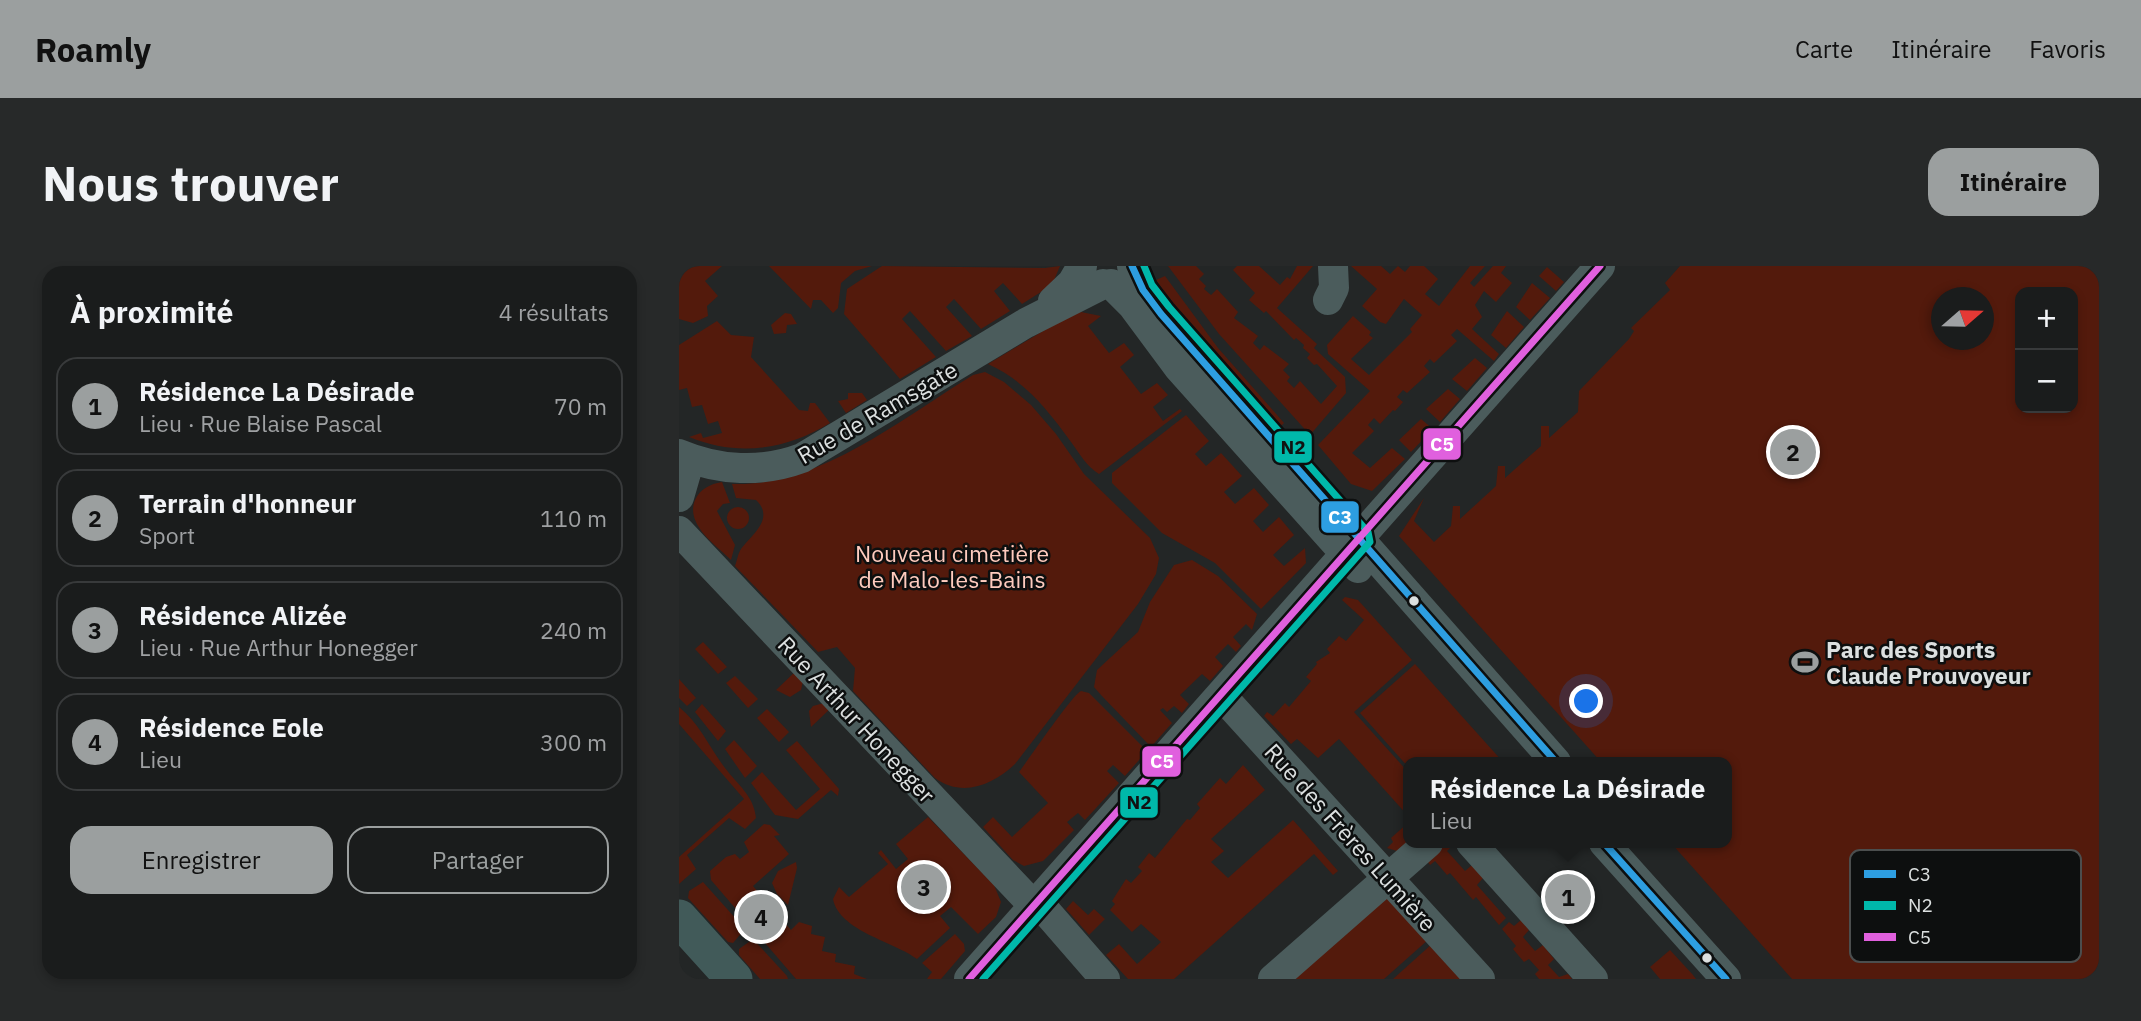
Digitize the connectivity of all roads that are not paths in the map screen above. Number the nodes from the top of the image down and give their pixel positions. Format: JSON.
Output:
{"nodes":[{"id":1,"x":1333,"y":266,"type":"edge"},
{"id":2,"x":1600,"y":266,"type":"edge"},
{"id":3,"x":1107,"y":272,"type":"edge"},
{"id":4,"x":1328,"y":300,"type":"dead end"},
{"id":5,"x":685,"y":456,"type":"edge"},
{"id":6,"x":679,"y":497,"type":"edge"},
{"id":7,"x":679,"y":531,"type":"edge"},
{"id":8,"x":1353,"y":547,"type":"junction"},
{"id":9,"x":1221,"y":695,"type":"junction"},
{"id":10,"x":1527,"y":757,"type":"edge"},
{"id":11,"x":1551,"y":757,"type":"edge"},
{"id":12,"x":1422,"y":848,"type":"edge"},
{"id":13,"x":1475,"y":848,"type":"edge"},
{"id":14,"x":1608,"y":848,"type":"edge"},
{"id":15,"x":1632,"y":848,"type":"edge"},
{"id":16,"x":1388,"y":876,"type":"junction"},
{"id":17,"x":1036,"y":904,"type":"junction"},
{"id":18,"x":679,"y":918,"type":"edge"},
{"id":19,"x":679,"y":940,"type":"edge"},
{"id":20,"x":713,"y":979,"type":"edge"},
{"id":21,"x":734,"y":979,"type":"edge"},
{"id":22,"x":969,"y":979,"type":"edge"},
{"id":23,"x":1105,"y":979,"type":"edge"},
{"id":24,"x":1273,"y":979,"type":"edge"},
{"id":25,"x":1480,"y":979,"type":"edge"},
{"id":26,"x":1593,"y":979,"type":"edge"},
{"id":27,"x":1726,"y":979,"type":"edge"},
{"id":28,"x":1750,"y":979,"type":"edge"}],
"edges":[{"from":1,"to":4,"type":"street"},
{"from":2,"to":8,"type":"street"},
{"from":3,"to":5,"type":"street","name":"Rue de Ramsgate"},
{"from":3,"to":8,"type":"street"},
{"from":5,"to":6,"type":"street"},
{"from":7,"to":17,"type":"street","name":"Rue Arthur Honegger"},
{"from":8,"to":9,"type":"street"},
{"from":8,"to":10,"type":"street"},
{"from":8,"to":11,"type":"street"},
{"from":9,"to":16,"type":"street","name":"Rue des Frères Lumière"},
{"from":9,"to":17,"type":"street"},
{"from":12,"to":16,"type":"street"},
{"from":13,"to":26,"type":"street"},
{"from":14,"to":27,"type":"street"},
{"from":15,"to":28,"type":"street"},
{"from":16,"to":24,"type":"street"},
{"from":16,"to":25,"type":"street","name":"Rue des Frères Lumière"},
{"from":17,"to":22,"type":"street"},
{"from":17,"to":23,"type":"street","name":"Rue Arthur Honegger"},
{"from":18,"to":21,"type":"main road"},
{"from":19,"to":20,"type":"main road"}]}
